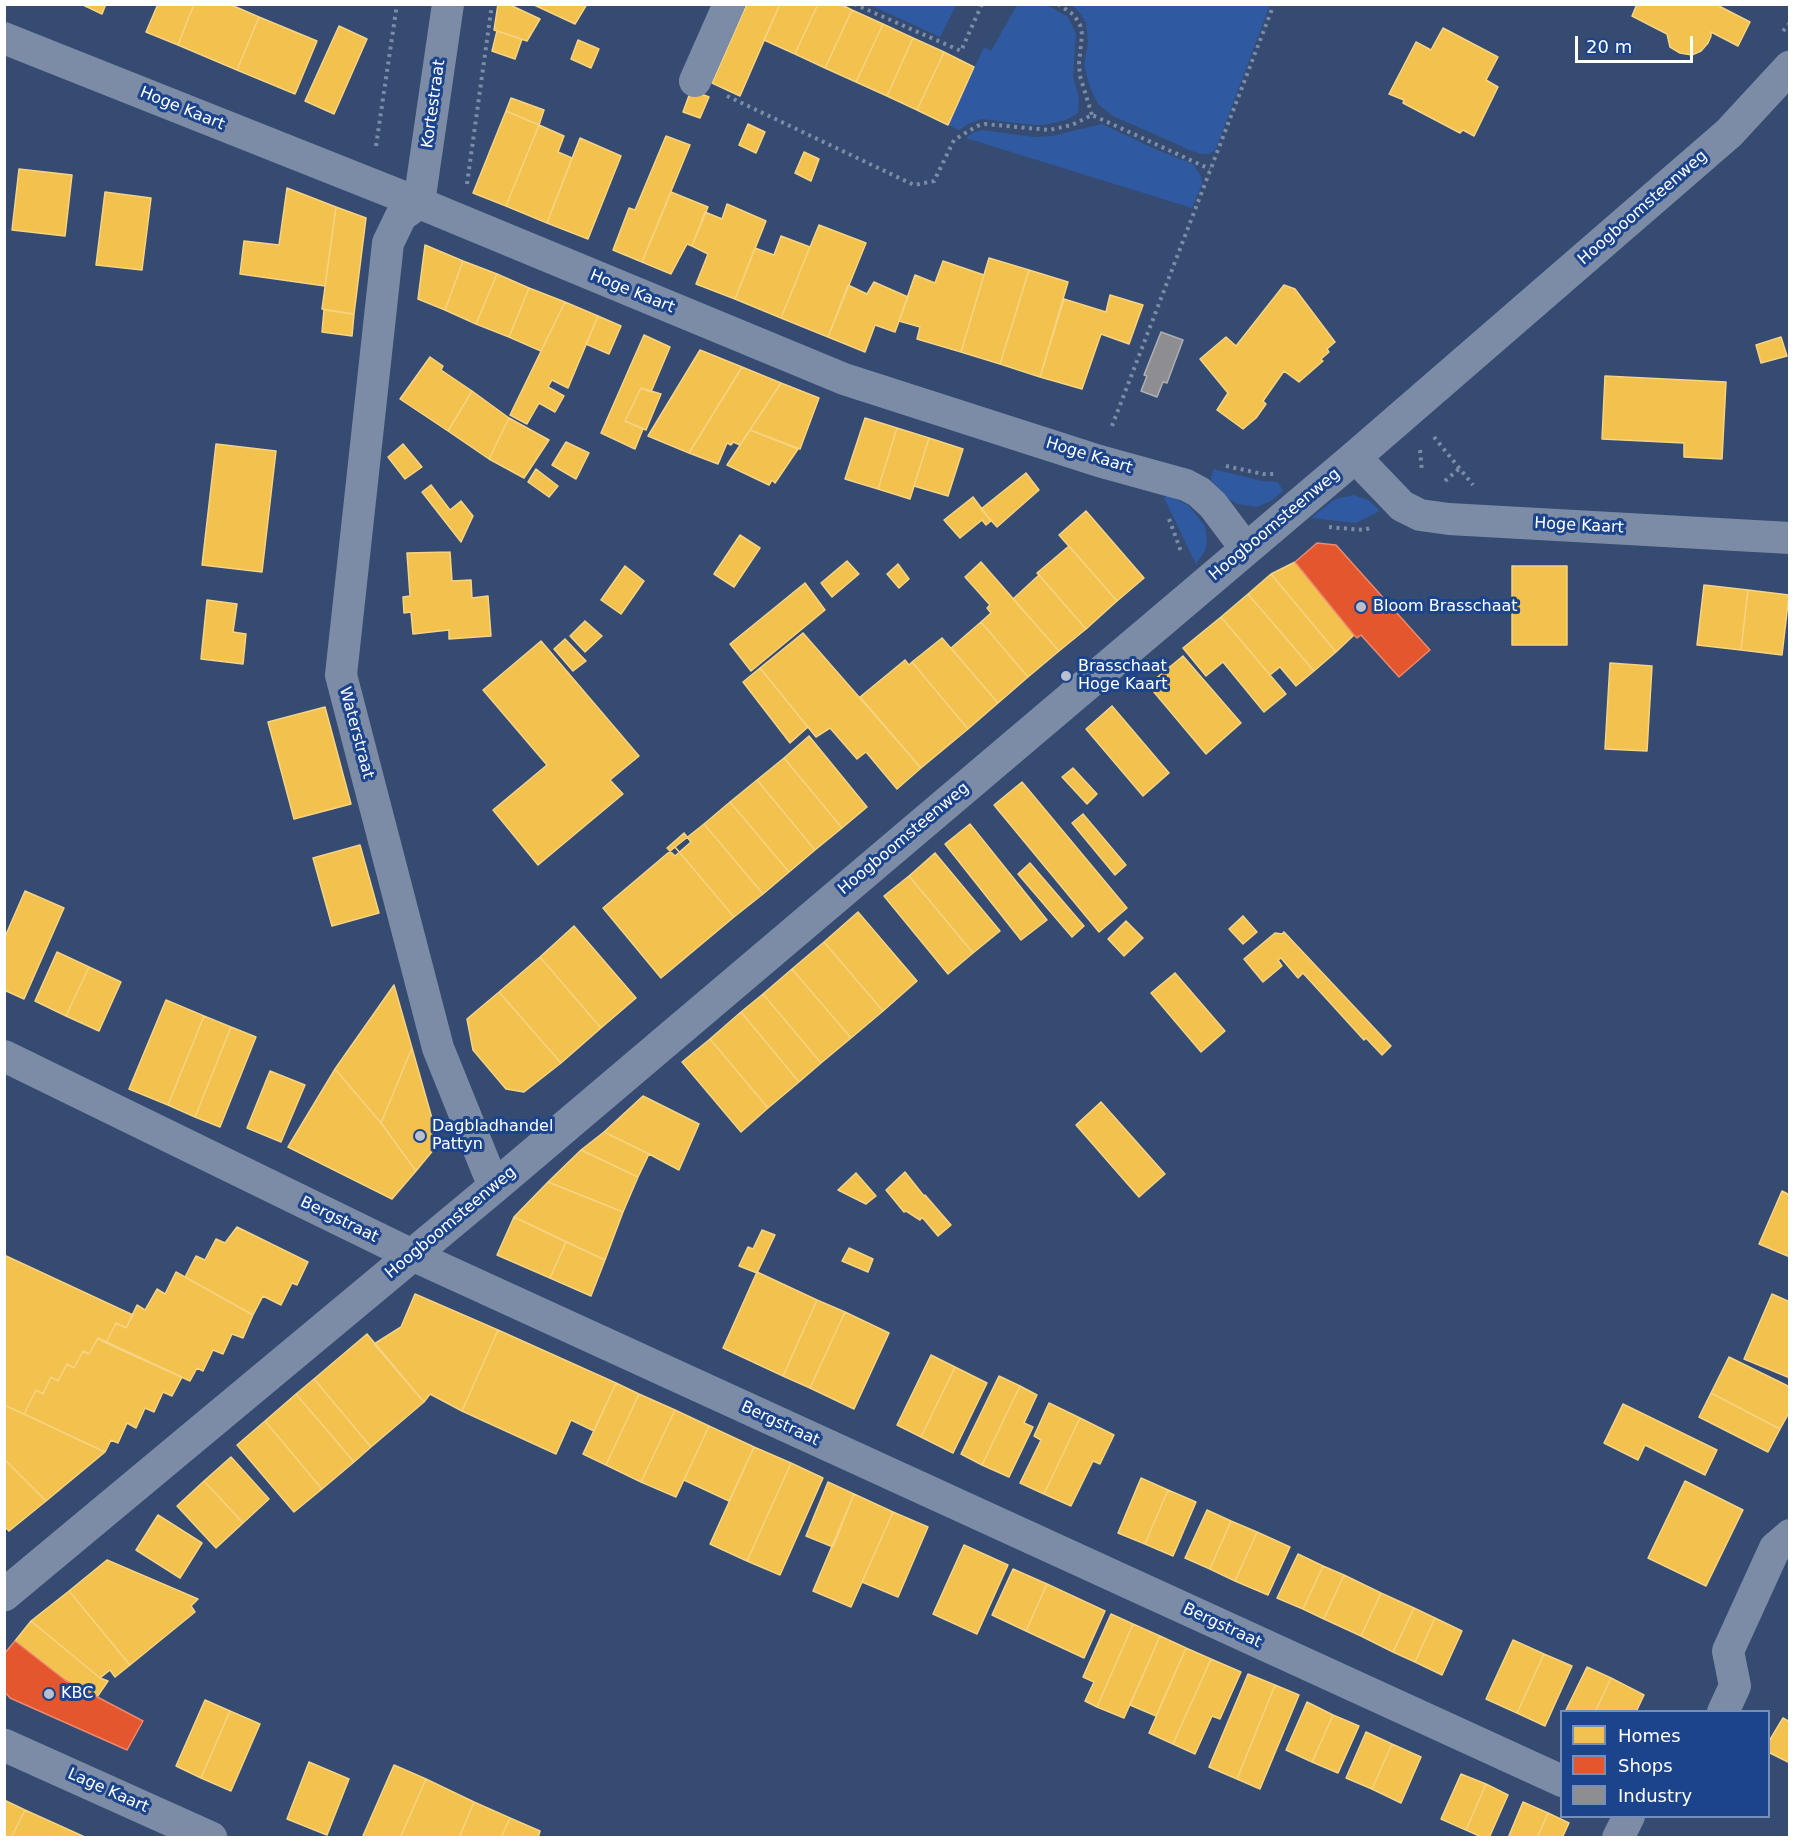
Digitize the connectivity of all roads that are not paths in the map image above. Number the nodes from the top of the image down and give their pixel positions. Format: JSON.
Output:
{"nodes":[{"id":1,"x":448,"y":4,"type":"edge"},
{"id":2,"x":729,"y":4,"type":"edge"},
{"id":3,"x":4,"y":38,"type":"edge"},
{"id":4,"x":1790,"y":67,"type":"edge"},
{"id":5,"x":695,"y":81,"type":"road end"},
{"id":6,"x":419,"y":203,"type":"junction"},
{"id":7,"x":1355,"y":457,"type":"junction"},
{"id":8,"x":1790,"y":538,"type":"edge"},
{"id":9,"x":1246,"y":549,"type":"junction"},
{"id":10,"x":4,"y":1056,"type":"edge"},
{"id":11,"x":494,"y":1187,"type":"junction"},
{"id":12,"x":412,"y":1255,"type":"junction"},
{"id":13,"x":1790,"y":1535,"type":"edge"},
{"id":14,"x":4,"y":1595,"type":"edge"},
{"id":15,"x":1724,"y":1710,"type":"edge"},
{"id":16,"x":4,"y":1745,"type":"edge"},
{"id":17,"x":1560,"y":1780,"type":"edge"},
{"id":18,"x":1628,"y":1818,"type":"edge"},
{"id":19,"x":211,"y":1838,"type":"edge"},
{"id":20,"x":1618,"y":1838,"type":"edge"}],
"edges":[{"from":1,"to":6,"type":"street","name":"Kortestraat"},
{"from":2,"to":5,"type":"street"},
{"from":3,"to":6,"type":"street","name":"Hoge Kaart"},
{"from":4,"to":7,"type":"street","name":"Hoogboomsteenweg"},
{"from":6,"to":9,"type":"street","name":"Hoge Kaart"},
{"from":6,"to":11,"type":"street","name":"Waterstraat"},
{"from":7,"to":8,"type":"street","name":"Hoge Kaart"},
{"from":7,"to":9,"type":"street","name":"Hoogboomsteenweg"},
{"from":9,"to":11,"type":"street","name":"Hoogboomsteenweg"},
{"from":10,"to":12,"type":"street","name":"Bergstraat"},
{"from":11,"to":12,"type":"street","name":"Hoogboomsteenweg"},
{"from":12,"to":14,"type":"street","name":"Hoogboomsteenweg"},
{"from":12,"to":17,"type":"street","name":"Bergstraat"},
{"from":13,"to":15,"type":"street"},
{"from":16,"to":19,"type":"street","name":"Lage Kaart"},
{"from":18,"to":20,"type":"street"}]}
